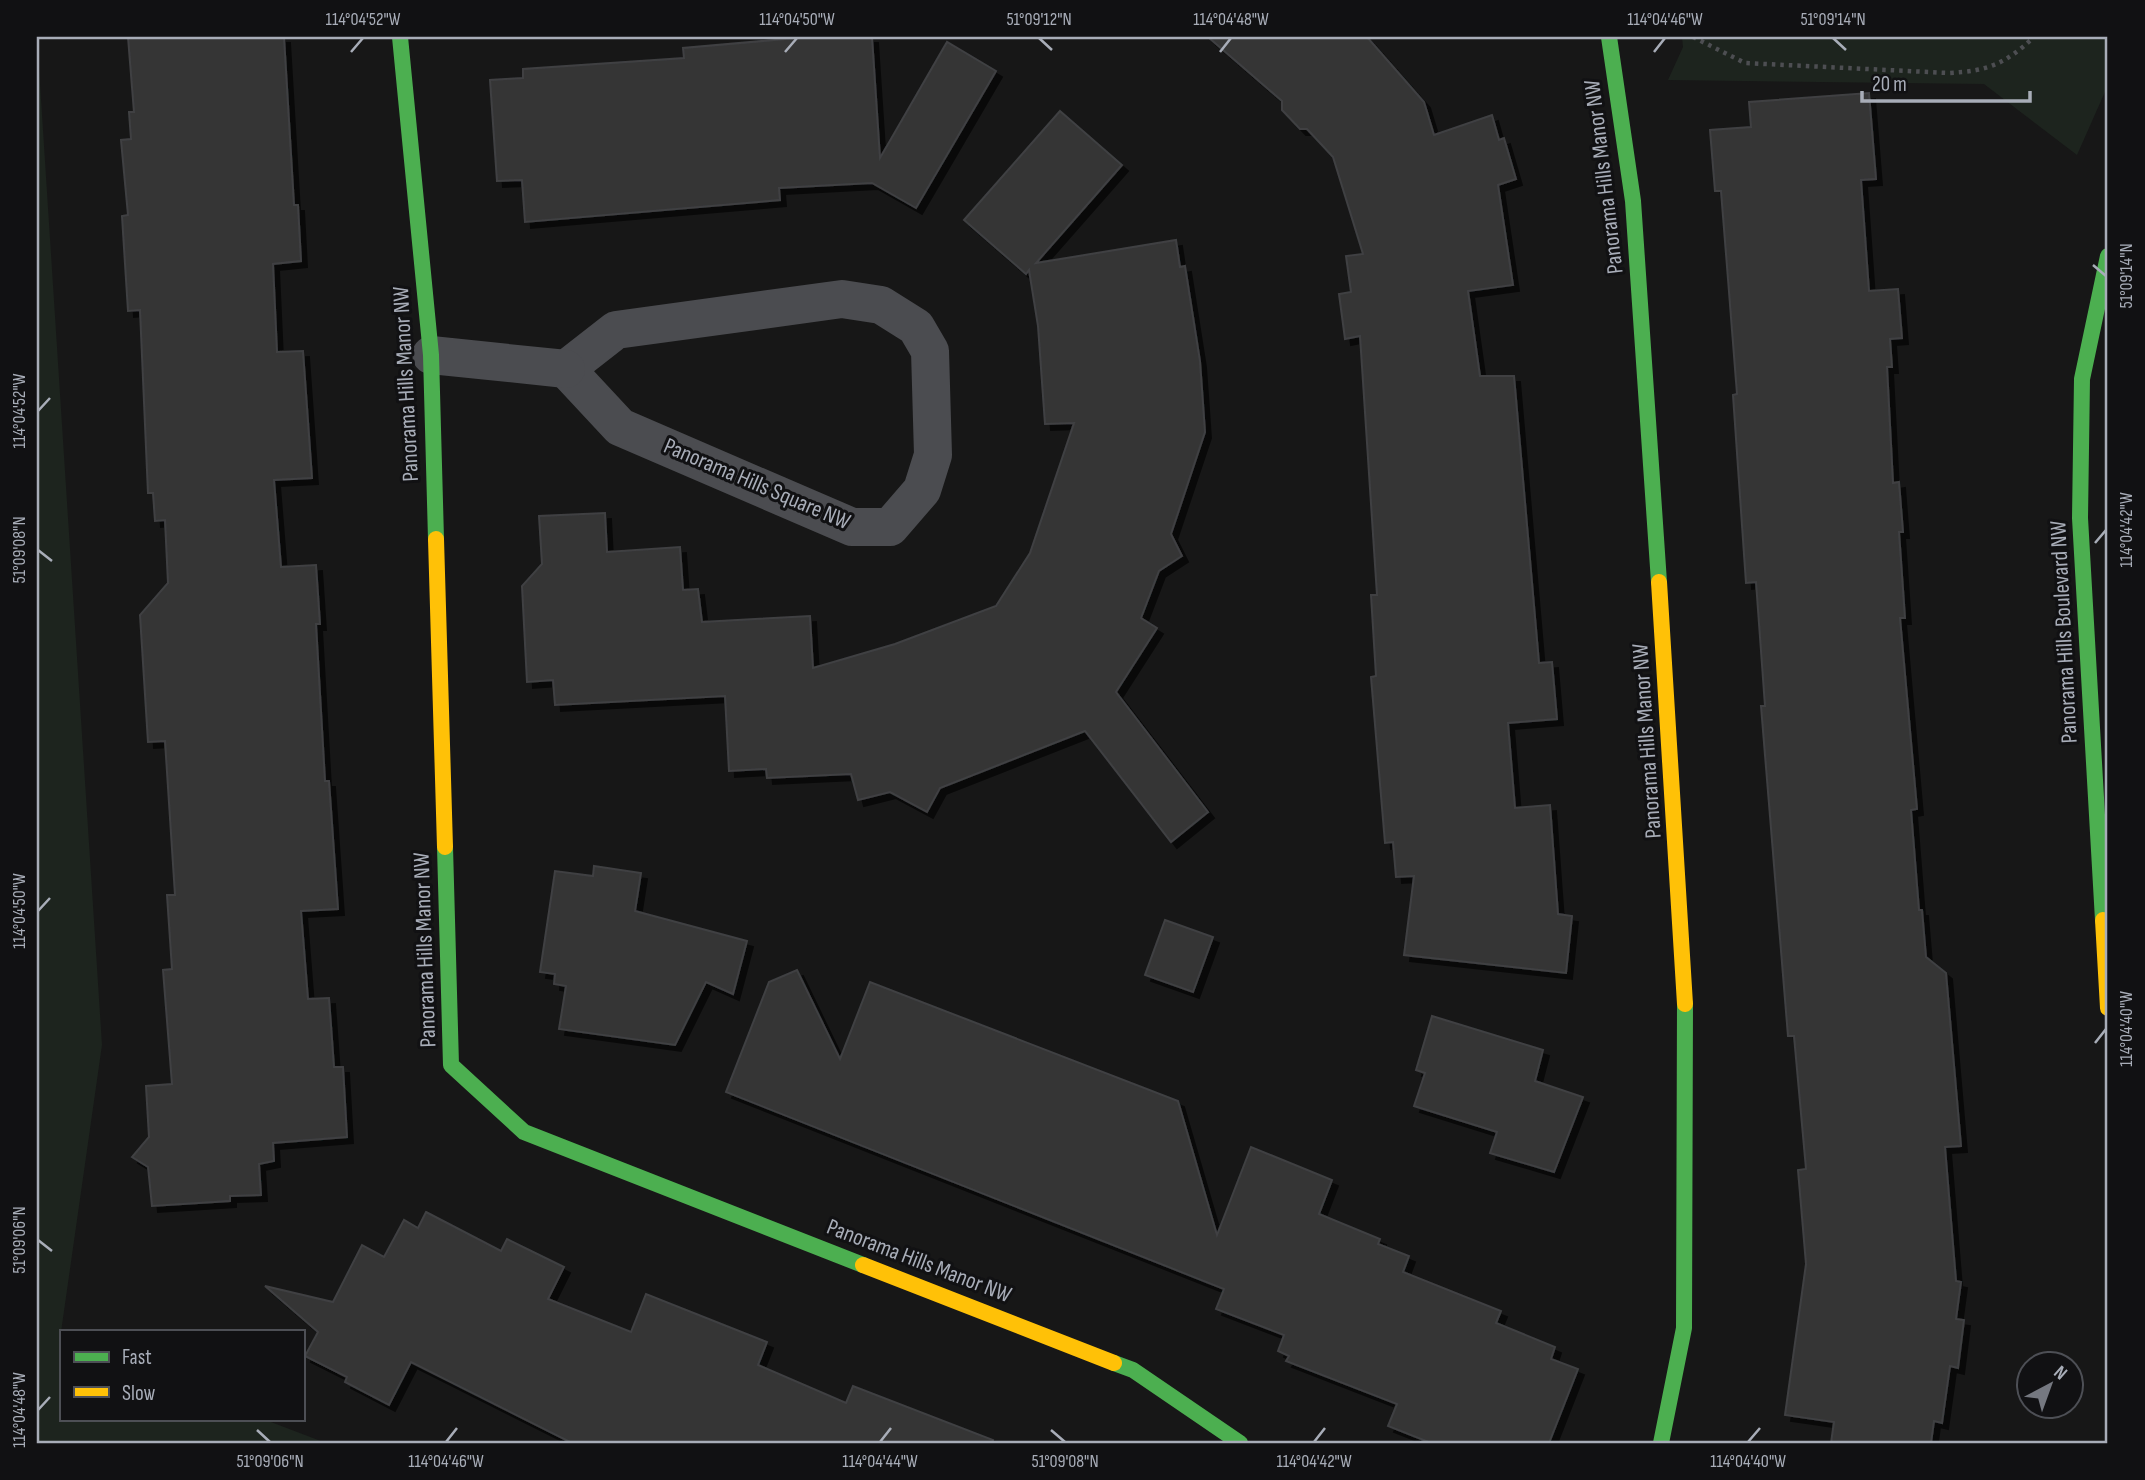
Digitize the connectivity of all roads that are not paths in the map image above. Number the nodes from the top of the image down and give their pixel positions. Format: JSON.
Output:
{"nodes":[{"id":1,"x":400,"y":37,"type":"edge"},
{"id":2,"x":1609,"y":37,"type":"edge"},
{"id":3,"x":2108,"y":256,"type":"edge"},
{"id":4,"x":431,"y":355,"type":"junction"},
{"id":5,"x":566,"y":369,"type":"junction"},
{"id":6,"x":2108,"y":1008,"type":"edge"},
{"id":7,"x":1240,"y":1443,"type":"edge"},
{"id":8,"x":1661,"y":1443,"type":"edge"}],
"edges":[{"from":1,"to":4,"type":"street","name":"Panorama Hills Manor NW"},
{"from":2,"to":8,"type":"street","name":"Panorama Hills Manor NW"},
{"from":3,"to":6,"type":"street","name":"Panorama Hills Boulevard NW"},
{"from":4,"to":5,"type":"street"},
{"from":4,"to":7,"type":"street","name":"Panorama Hills Manor NW"},
{"from":5,"to":5,"type":"street","name":"Panorama Hills Square NW"}]}
